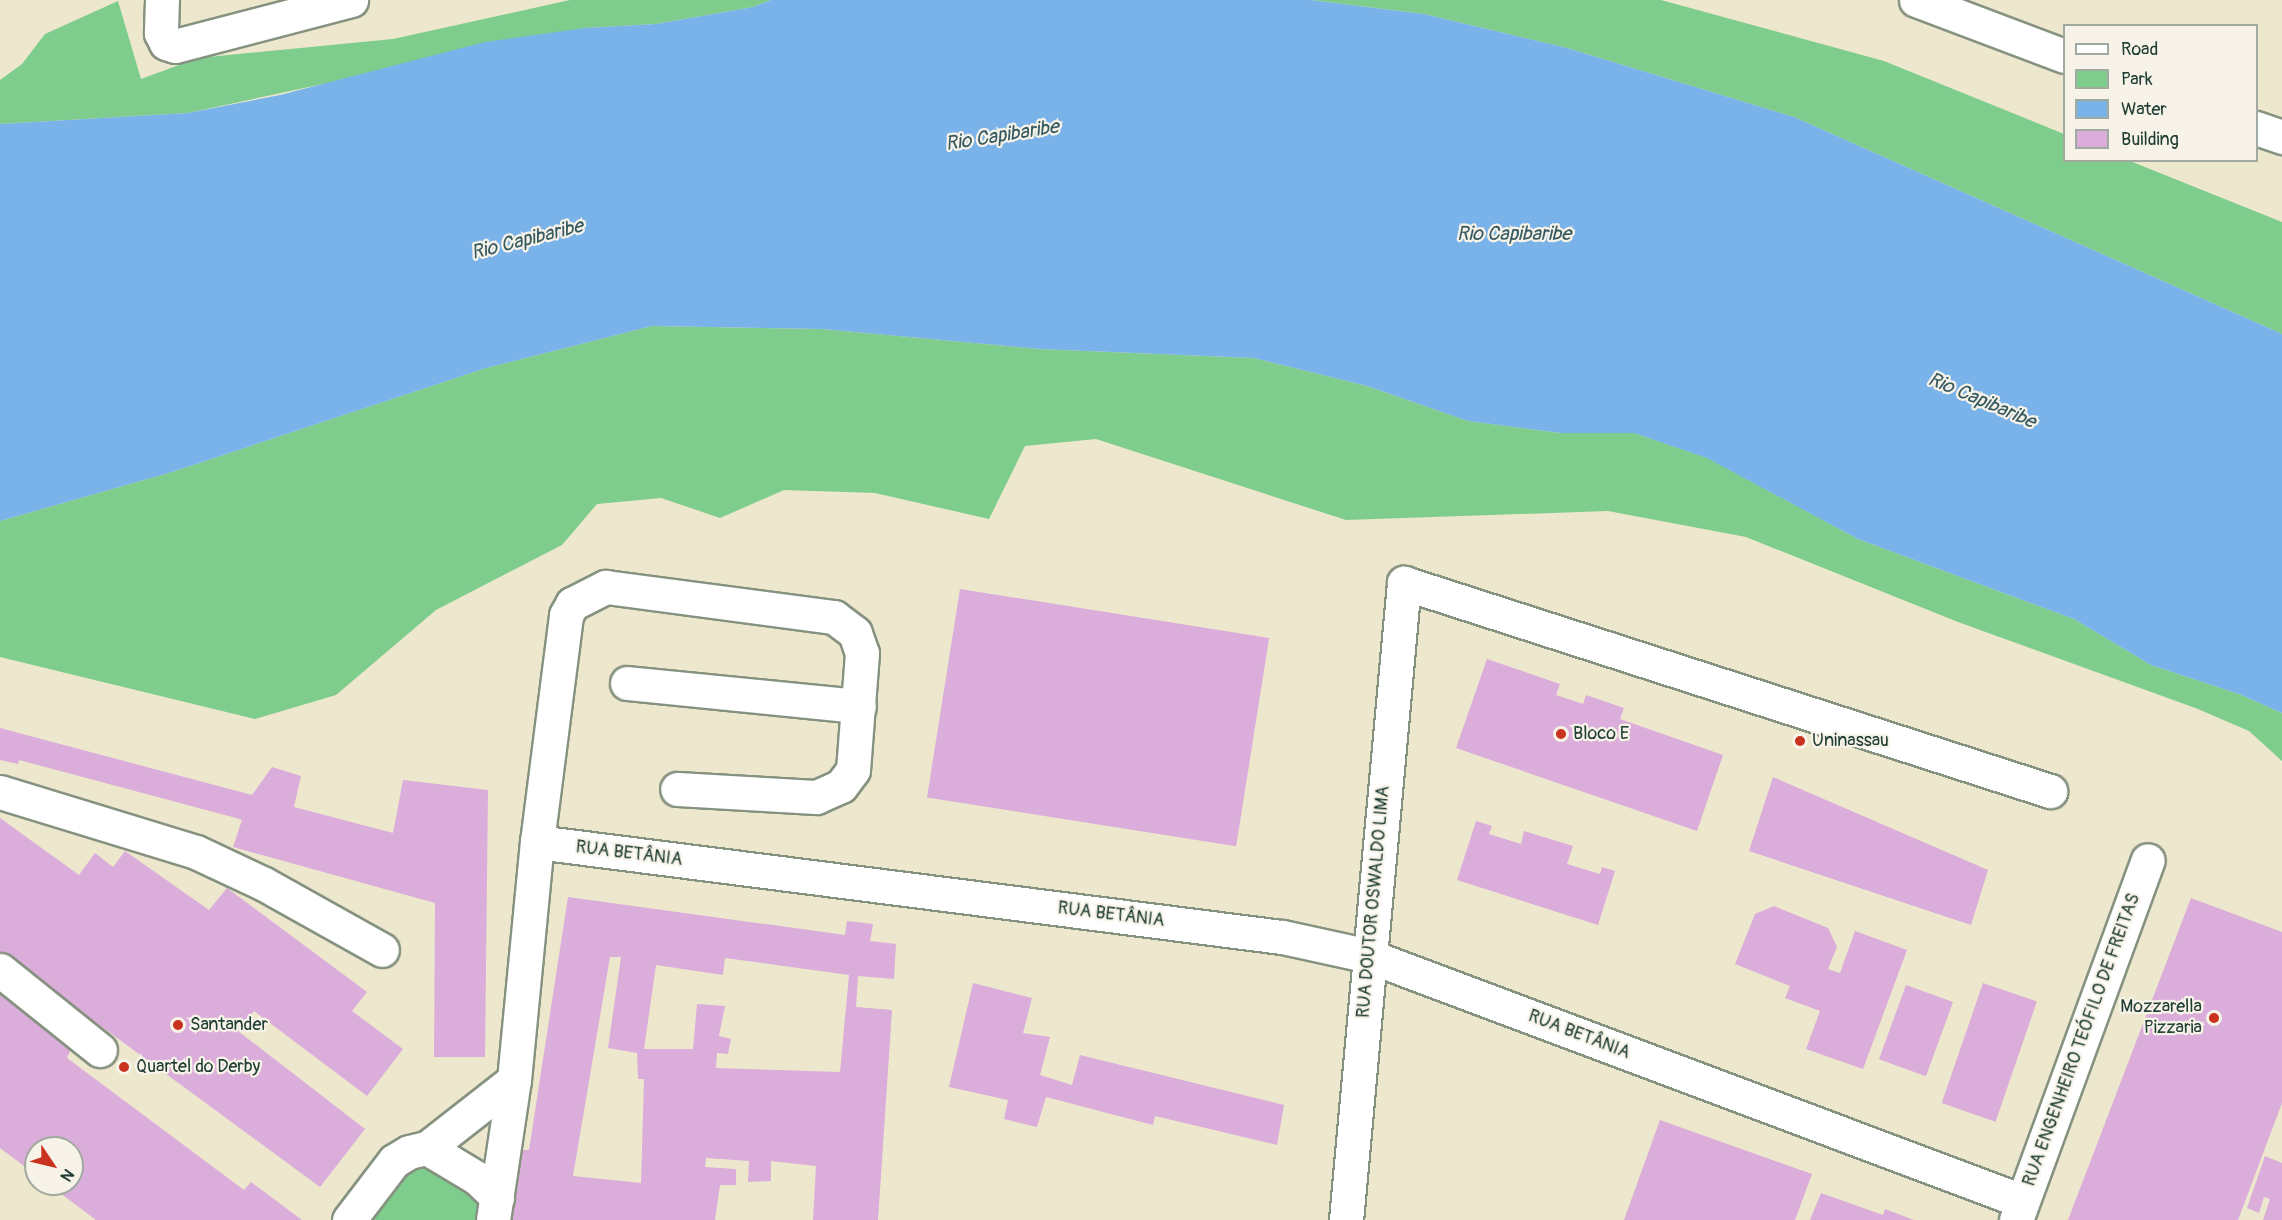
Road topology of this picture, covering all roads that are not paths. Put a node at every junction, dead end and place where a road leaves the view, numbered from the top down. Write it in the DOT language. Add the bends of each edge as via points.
graph roads {
  1 [pos="162,0"];
  2 [pos="351,0"];
  3 [pos="1916,0"];
  4 [pos="2063,56"];
  5 [pos="2258,129"];
  6 [pos="2282,137"];
  7 [pos="627,683"];
  8 [pos="858,706"];
  9 [pos="677,789"];
  10 [pos="2050,791"];
  11 [pos="0,792"];
  12 [pos="537,842"];
  13 [pos="2148,860"];
  14 [pos="382,950"];
  15 [pos="1369,956"];
  16 [pos="0,970"];
  17 [pos="100,1050"];
  18 [pos="514,1080"];
  19 [pos="427,1148"];
  20 [pos="495,1209"];
  21 [pos="2019,1210"];
  22 [pos="349,1220"];
  23 [pos="1346,1220"];
  1 -- 2 [label="street" via="161,33 166,43 181,46"];
  3 -- 4 [label="street"];
  5 -- 6 [label="street"];
  7 -- 8 [label="street"];
  8 -- 9 [label="street" via="853,770 841,786 816,797"];
  8 -- 12 [label="street" via="862,653 855,633 834,617 606,587 572,604 566,615"];
  10 -- 15 [label="street, RUA DOUTOR OSWALDO LIMA" via="1404,583"];
  11 -- 14 [label="street" via="196,852 264,884"];
  12 -- 15 [label="street, RUA BETÂNIA" via="1270,935"];
  12 -- 18 [label="street"];
  13 -- 21 [label="street, RUA ENGENHEIRO TEÓFILO DE FREITAS"];
  15 -- 21 [label="street, RUA BETÂNIA"];
  15 -- 23 [label="street, RUA DOUTOR OSWALDO LIMA"];
  16 -- 17 [label="street"];
  18 -- 19 [label="street"];
  18 -- 20 [label="street"];
  19 -- 20 [label="street" via="477,1178"];
  19 -- 22 [label="street" via="394,1161"];
}
